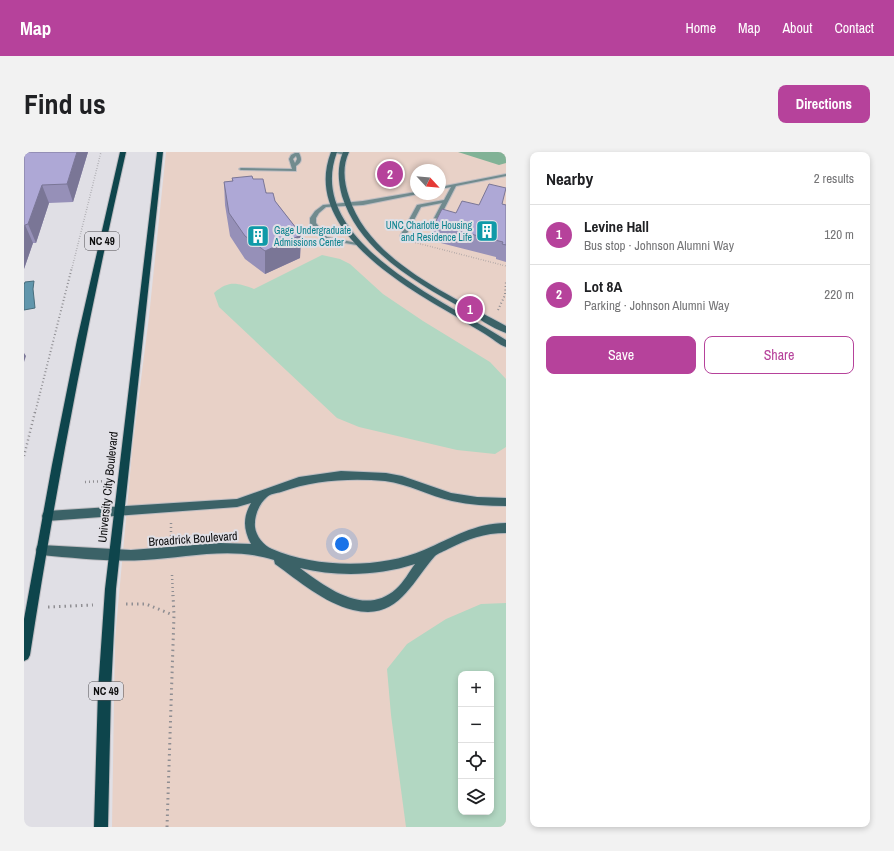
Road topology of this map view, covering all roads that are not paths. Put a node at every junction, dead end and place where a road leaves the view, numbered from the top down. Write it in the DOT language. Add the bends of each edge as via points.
graph roads {
  1 [pos="123,152"];
  2 [pos="160,152"];
  3 [pos="334,152"];
  4 [pos="298,153"];
  5 [pos="345,153"];
  6 [pos="241,169"];
  7 [pos="506,175"];
  8 [pos="454,186"];
  9 [pos="446,187"];
  10 [pos="410,194"];
  11 [pos="446,201"];
  12 [pos="347,205"];
  13 [pos="334,206"];
  14 [pos="437,218"];
  15 [pos="403,236"];
  16 [pos="360,245"];
  17 [pos="506,330"];
  18 [pos="506,344"];
  19 [pos="263,494"];
  20 [pos="506,502"];
  21 [pos="120,511"];
  22 [pos="47,516"];
  23 [pos="506,528"];
  24 [pos="438,548"];
  25 [pos="41,550"];
  26 [pos="271,554"];
  27 [pos="114,556"];
  28 [pos="24,655"];
  29 [pos="101,827"];
  1 -- 22 [label="main road, NC 49" via="82,330"];
  2 -- 21 [label="main road, University City Boulevard / NC 49"];
  3 -- 5 [label="lane"];
  3 -- 13 [label="street" via="329,176"];
  4 -- 6 [label="lane" via="300,159 294,170"];
  5 -- 12 [label="street" via="341,179"];
  7 -- 8 [label="lane"];
  8 -- 9 [label="lane"];
  8 -- 11 [label="lane"];
  10 -- 12 [label="lane"];
  11 -- 14 [label="lane"];
  11 -- 15 [label="lane" via="419,206"];
  12 -- 13 [label="lane"];
  12 -- 17 [label="street" via="367,236 401,267 438,292"];
  13 -- 16 [label="street" via="343,224"];
  13 -- 16 [label="lane" via="325,206 320,210 313,218 313,223 325,238"];
  16 -- 18 [label="street" via="412,288"];
  19 -- 20 [label="street" via="299,481 352,475 394,478 451,497"];
  19 -- 21 [label="street" via="243,502 222,505"];
  19 -- 26 [label="street" via="253,508 249,528 257,545"];
  21 -- 22 [label="street"];
  21 -- 27 [label="main road, University City Boulevard / NC 49"];
  22 -- 25 [label="main road, NC 49"];
  23 -- 24 [label="street, Broadrick Boulevard" via="492,527 475,531"];
  24 -- 26 [label="street, Broadrick Boulevard" via="400,563 359,568 312,566"];
  24 -- 26 [label="street" via="423,560 408,584 395,597 386,602 370,605 349,604 332,597"];
  25 -- 27 [label="street, Broadrick Boulevard"];
  25 -- 28 [label="main road, NC 49"];
  26 -- 27 [label="street, Broadrick Boulevard" via="247,548 217,548"];
  27 -- 29 [label="main road, University City Boulevard / NC 49" via="105,698"];
}
